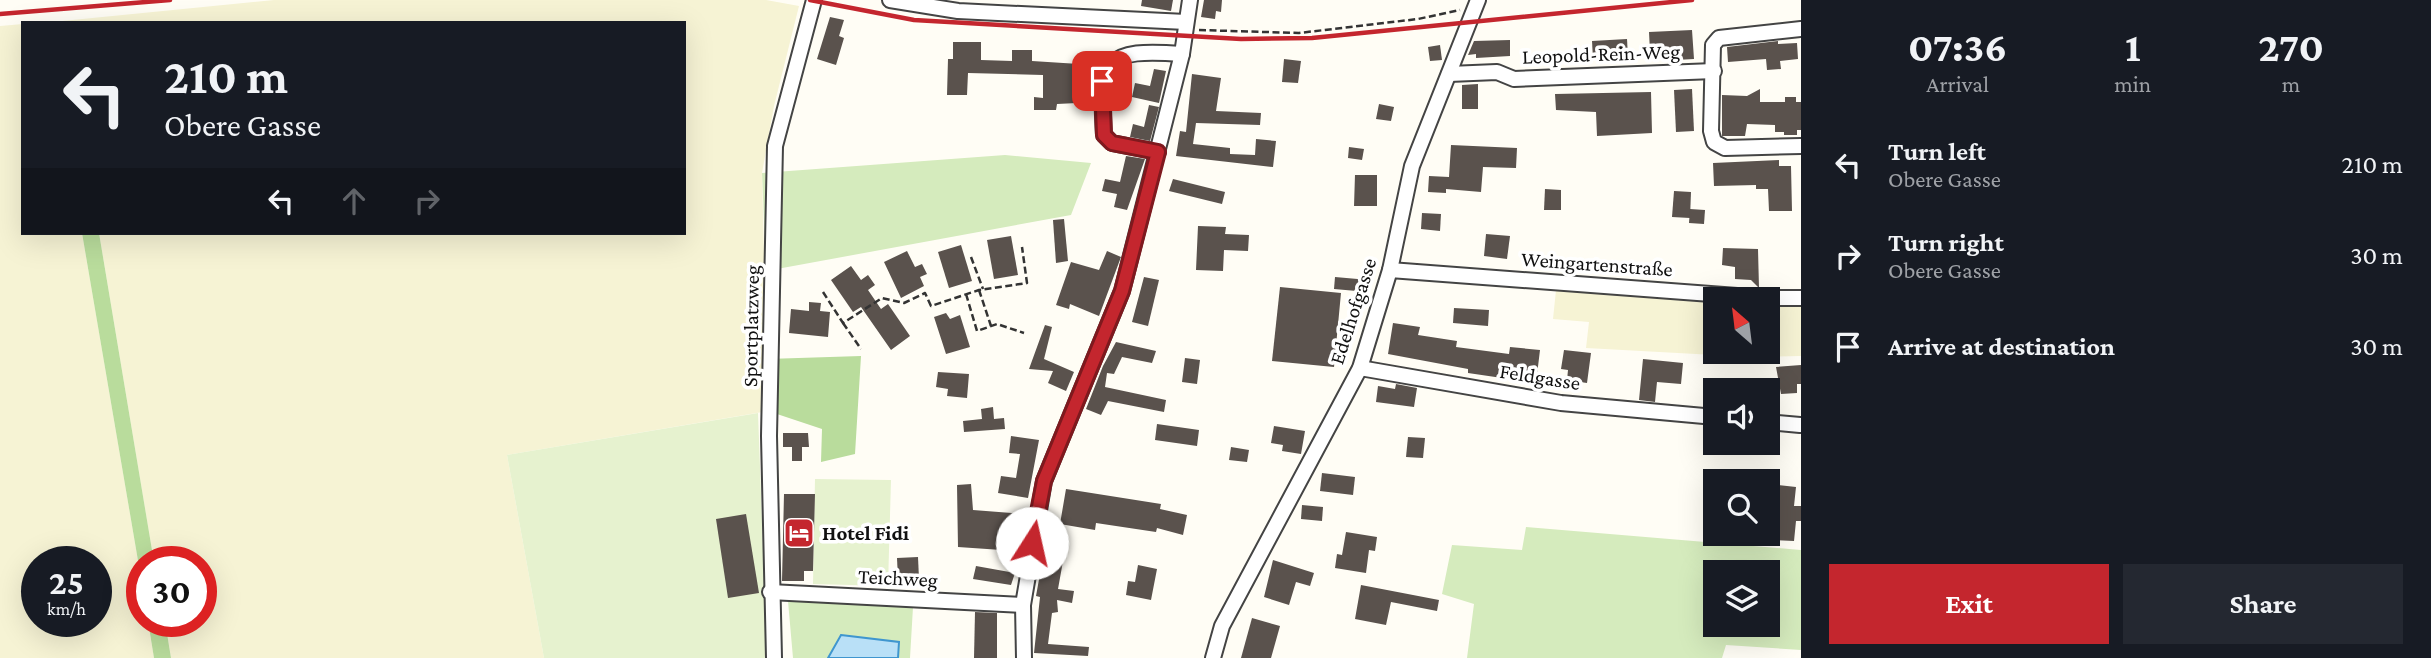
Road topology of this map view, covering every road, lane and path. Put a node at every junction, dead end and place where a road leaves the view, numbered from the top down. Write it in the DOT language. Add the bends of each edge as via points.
graph roads {
  1 [pos="814,0"];
  2 [pos="890,0"];
  3 [pos="1190,0"];
  4 [pos="1475,5"];
  5 [pos="1186,24"];
  6 [pos="1801,29"];
  7 [pos="1182,54"];
  8 [pos="1714,71"];
  9 [pos="1449,74"];
  10 [pos="1801,146"];
  11 [pos="1158,152"];
  12 [pos="1021,247"];
  13 [pos="971,257"];
  14 [pos="1390,270"];
  15 [pos="981,290"];
  16 [pos="823,292"];
  17 [pos="966,294"];
  18 [pos="1801,298"];
  19 [pos="843,323"];
  20 [pos="991,326"];
  21 [pos="1024,333"];
  22 [pos="861,349"];
  23 [pos="1360,368"];
  24 [pos="1703,416"];
  25 [pos="1780,423"];
  26 [pos="1800,425"];
  27 [pos="770,592"];
  28 [pos="1023,605"];
  29 [pos="774,658"];
  30 [pos="1024,658"];
  31 [pos="1213,658"];
  1 -- 27 [label="street, Sportplatzweg" via="775,146"];
  2 -- 5 [label="street" via="958,11"];
  3 -- 5 [label="street"];
  4 -- 5 [label="path" via="1299,33 1223,33"];
  4 -- 9 [label="street, Edelhofgasse"];
  5 -- 7 [label="street"];
  6 -- 8 [label="street" via="1719,38 1713,45"];
  7 -- 11 [label="street"];
  7 -- 11 [label="street" via="1143,51 1125,55 1111,63 1102,81 1104,135 1112,143"];
  8 -- 9 [label="street, Leopold-Rein-Weg" via="1514,79 1497,72"];
  8 -- 10 [label="street" via="1710,131 1714,142 1725,148"];
  9 -- 14 [label="street, Edelhofgasse" via="1412,166"];
  11 -- 28 [label="street" via="1122,291 1044,481"];
  12 -- 15 [label="path" via="1027,283"];
  13 -- 15 [label="path"];
  14 -- 18 [label="street, Weingartenstraße"];
  14 -- 23 [label="street, Edelhofgasse"];
  15 -- 17 [label="path"];
  15 -- 20 [label="path"];
  16 -- 19 [label="path"];
  17 -- 19 [label="path" via="931,306 925,293 904,303 882,298"];
  17 -- 20 [label="path" via="976,331"];
  19 -- 22 [label="path"];
  20 -- 21 [label="path"];
  23 -- 24 [label="street, Feldgasse" via="1561,403"];
  23 -- 31 [label="street, Edelhofgasse" via="1222,626"];
  25 -- 26 [label="street"];
  27 -- 28 [label="street, Teichweg"];
  27 -- 29 [label="street, Sportplatzweg"];
  28 -- 30 [label="street"];
}
